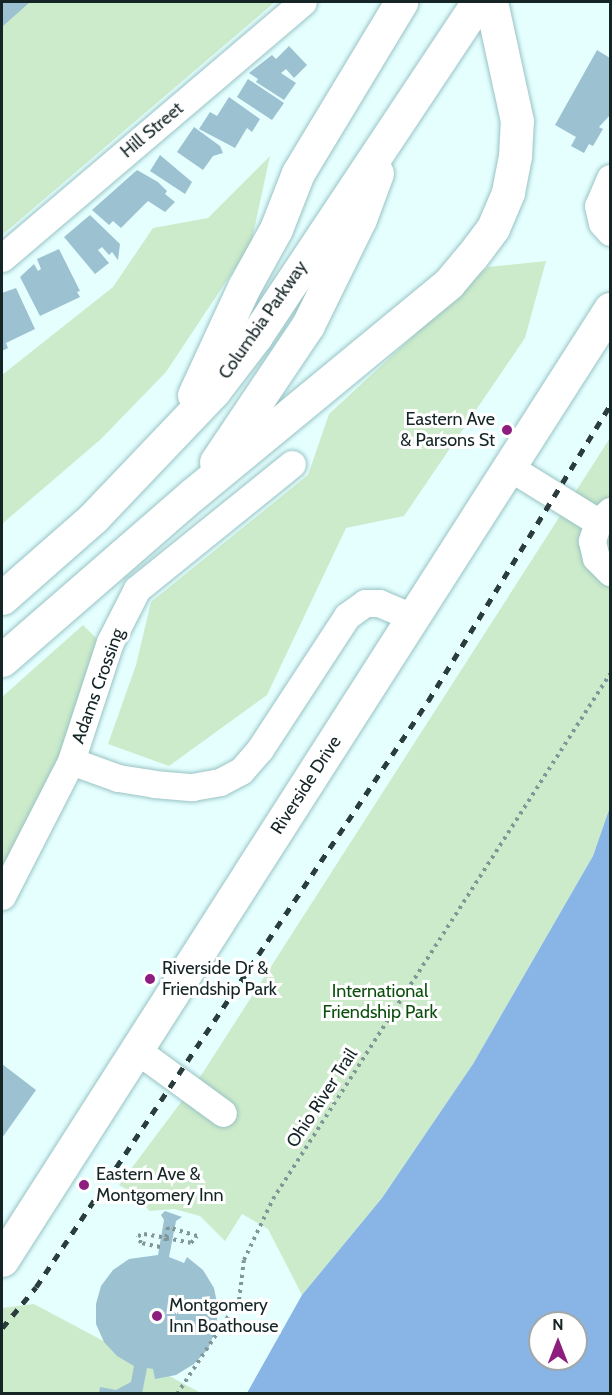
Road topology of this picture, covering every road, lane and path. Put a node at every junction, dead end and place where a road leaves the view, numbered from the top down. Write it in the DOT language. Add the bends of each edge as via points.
graph roads {
  1 [pos="303,2"];
  2 [pos="401,2"];
  3 [pos="478,2"];
  4 [pos="491,2"];
  5 [pos="394,125"];
  6 [pos="610,178"];
  7 [pos="610,232"];
  8 [pos="2,258"];
  9 [pos="610,309"];
  10 [pos="176,433"];
  11 [pos="292,464"];
  12 [pos="509,467"];
  13 [pos="192,495"];
  14 [pos="604,516"];
  15 [pos="610,572"];
  16 [pos="2,598"];
  17 [pos="415,618"];
  18 [pos="2,660"];
  19 [pos="610,674"];
  20 [pos="71,761"];
  21 [pos="2,896"];
  22 [pos="138,1051"];
  23 [pos="223,1113"];
  24 [pos="166,1238"];
  25 [pos="165,1244"];
  26 [pos="159,1247"];
  27 [pos="2,1260"];
  28 [pos="177,1394"];
  1 -- 8 [label="street, Hill Street"];
  2 -- 10 [label="main road" via="298,173 276,229 244,286"];
  3 -- 5 [label="main road, Columbia Parkway"];
  4 -- 13 [label="main road" via="517,121 508,192 493,228 449,283"];
  5 -- 10 [label="main road, Columbia Parkway" via="256,336"];
  5 -- 13 [label="main road" via="360,219 308,325"];
  6 -- 7 [label="street" via="598,206 602,223"];
  9 -- 12 [label="main road, Riverside Drive"];
  10 -- 16 [label="main road, Columbia Parkway" via="93,518"];
  11 -- 20 [label="street, Adams Crossing" via="137,588 110,642"];
  12 -- 14 [label="street"];
  12 -- 17 [label="main road, Riverside Drive"];
  13 -- 18 [label="main road"];
  14 -- 15 [label="street" via="592,547 596,558"];
  17 -- 20 [label="street" via="390,604 379,603 365,603 347,616 260,749 241,771 220,782 192,787 118,778"];
  17 -- 22 [label="main road, Riverside Drive"];
  19 -- 28 [label="path, Ohio River Trail" via="273,1199 244,1260 238,1300"];
  20 -- 21 [label="street, Adams Crossing"];
  22 -- 23 [label="street"];
  22 -- 27 [label="main road, Riverside Drive"];
  24 -- 24 [label="path" via="168,1227 197,1236 191,1243"];
  24 -- 25 [label="path"];
  24 -- 26 [label="path" via="138,1236 141,1243"];
}
